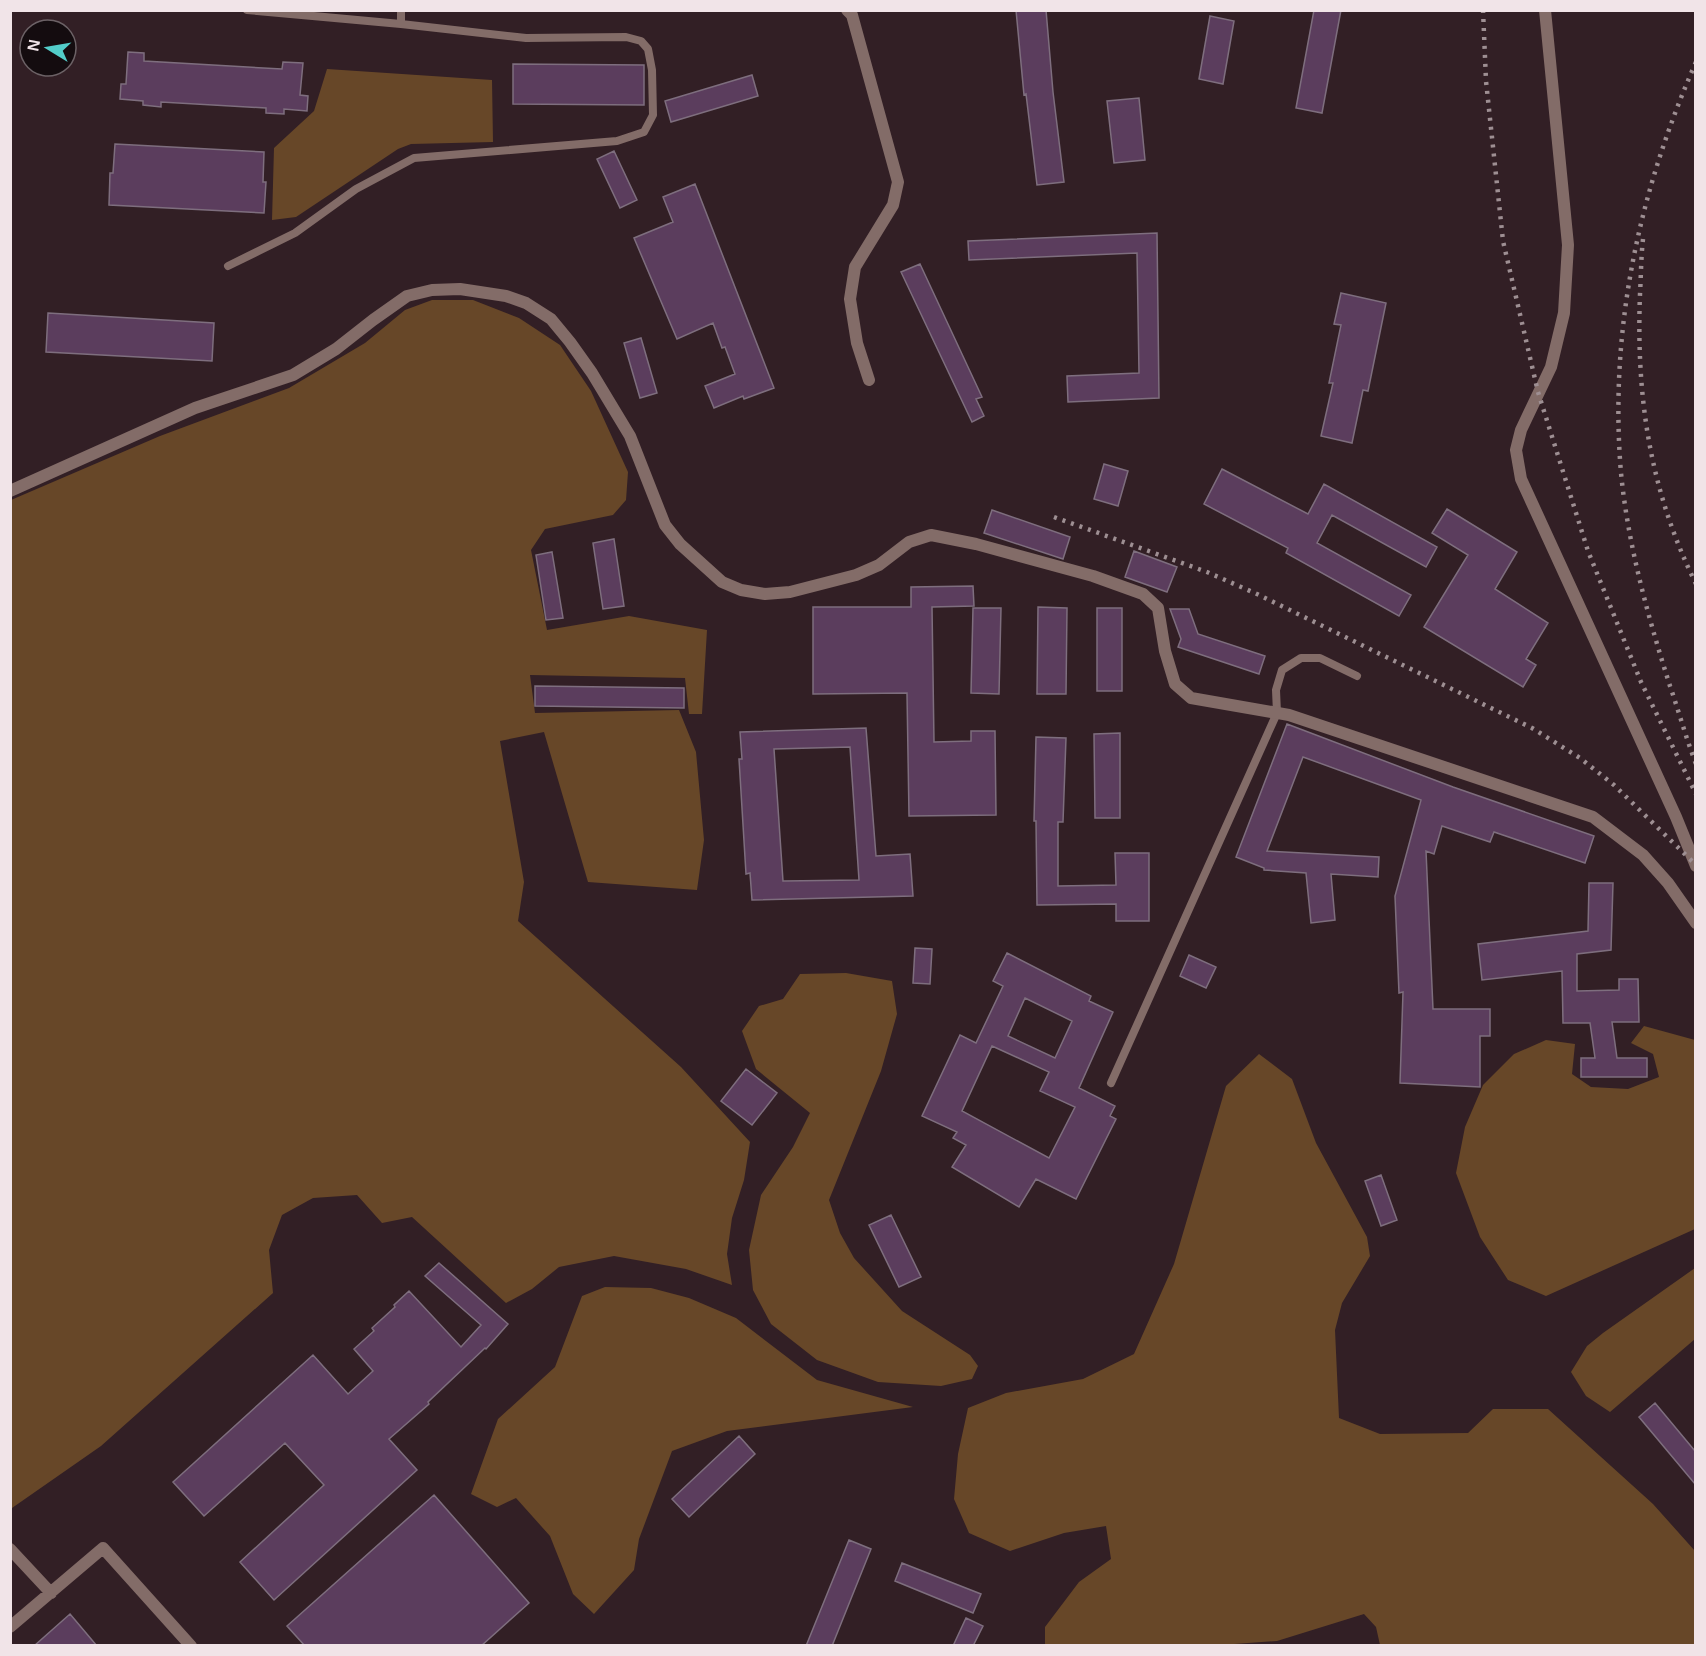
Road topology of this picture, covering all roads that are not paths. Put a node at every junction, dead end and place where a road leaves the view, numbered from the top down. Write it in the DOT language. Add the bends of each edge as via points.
graph roads {
  1 [pos="247,10"];
  2 [pos="401,10"];
  3 [pos="847,10"];
  4 [pos="1545,10"];
  5 [pos="401,24"];
  6 [pos="228,266"];
  7 [pos="869,380"];
  8 [pos="10,491"];
  9 [pos="1358,676"];
  10 [pos="1277,713"];
  11 [pos="1695,866"];
  12 [pos="1695,923"];
  13 [pos="1111,1083"];
  14 [pos="10,1549"];
  15 [pos="51,1593"];
  16 [pos="10,1628"];
  17 [pos="191,1646"];
  1 -- 5 [label="lane"];
  2 -- 5 [label="lane"];
  3 -- 7 [label="street" via="863,51 898,182 893,204 855,267 850,299 857,344"];
  4 -- 11 [label="street" via="1568,245 1564,313 1551,367 1521,430 1516,450 1521,479"];
  5 -- 6 [label="lane" via="526,38 626,37 641,41 648,49 652,70 653,115 644,132 617,141 414,158 356,189 295,233"];
  8 -- 10 [label="street" via="195,408 293,375 336,350 407,296 432,290 480,291 526,303 551,319 592,373 630,436 665,525 722,582 765,594 790,592 856,575 879,565 909,542 931,535 976,544 1143,594 1158,608 1165,651 1175,684 1183,692 1191,698"];
  9 -- 10 [label="lane" via="1320,658 1301,658 1282,670 1276,690"];
  10 -- 12 [label="street" via="1593,817 1643,855"];
  10 -- 13 [label="lane"];
  14 -- 15 [label="street"];
  15 -- 16 [label="street"];
  15 -- 17 [label="street" via="103,1548"];
}
